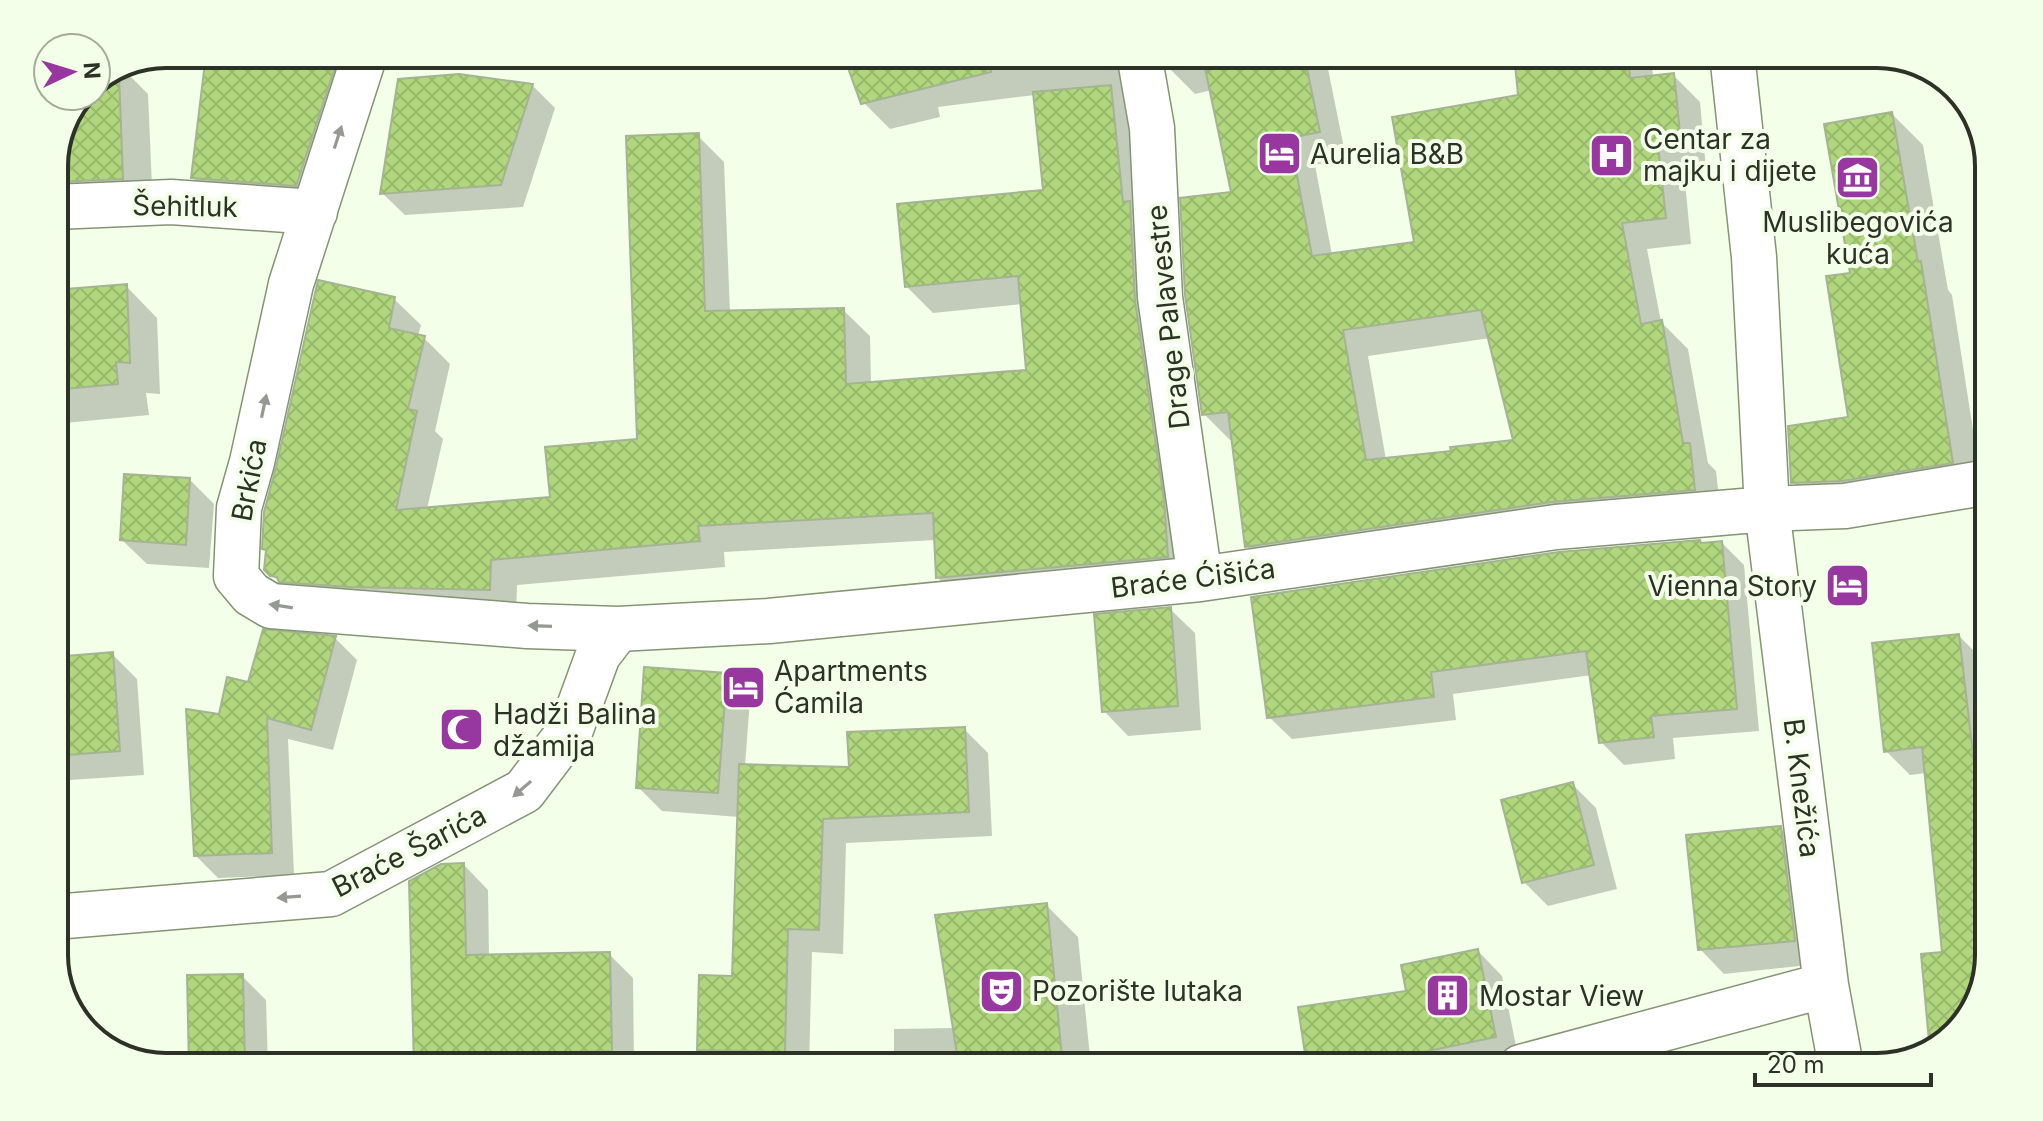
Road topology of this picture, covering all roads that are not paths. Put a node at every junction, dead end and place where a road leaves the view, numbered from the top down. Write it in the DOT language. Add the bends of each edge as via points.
graph roads {
  1 [pos="361,68"];
  2 [pos="1141,68"];
  3 [pos="1736,68"];
  4 [pos="68,206"];
  5 [pos="315,212"];
  6 [pos="1975,484"];
  7 [pos="1767,509"];
  8 [pos="1200,579"];
  9 [pos="618,629"];
  10 [pos="68,916"];
  11 [pos="1826,985"];
  12 [pos="1573,1053"];
  13 [pos="1838,1053"];
  5 -- 1 [label="street, Brkića, one-way"];
  2 -- 8 [label="street, Drage Palavestre" via="1152,128 1160,297"];
  3 -- 7 [label="street, B. Knežića" via="1754,257"];
  4 -- 5 [label="street, Šehitluk" via="171,202"];
  9 -- 5 [label="street, Brkića, one-way" via="271,606 236,576 239,508 291,284"];
  6 -- 7 [label="street, Braće Ćišića" via="1845,506"];
  7 -- 8 [label="street, Braće Ćišića" via="1556,527"];
  7 -- 11 [label="street, B. Knežića"];
  8 -- 9 [label="street, Braće Ćišića" via="769,621"];
  9 -- 10 [label="street, Braće Šarića, one-way" via="598,655 571,729 524,791 331,894"];
  11 -- 12 [label="street"];
  11 -- 13 [label="street, B. Knežića"];
}
